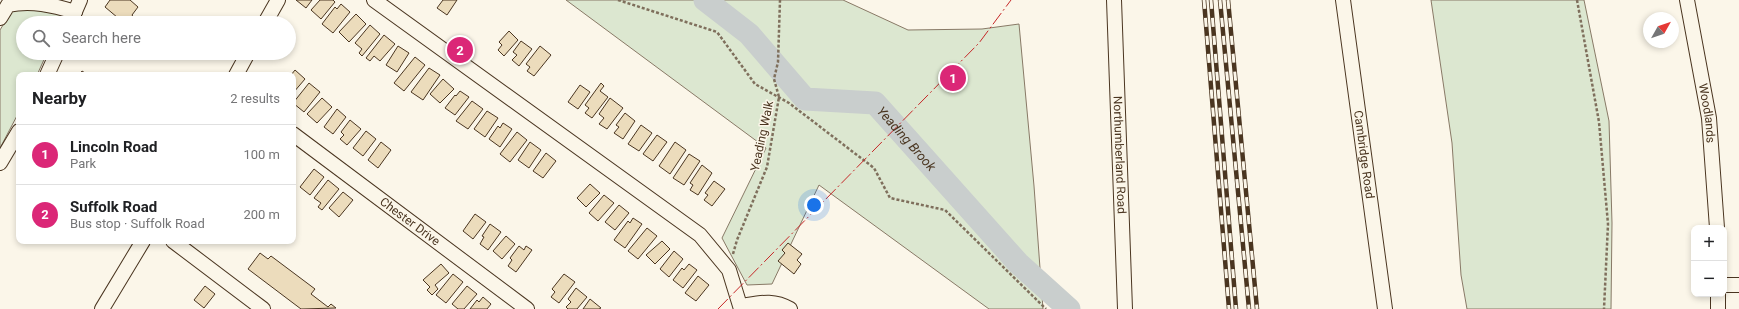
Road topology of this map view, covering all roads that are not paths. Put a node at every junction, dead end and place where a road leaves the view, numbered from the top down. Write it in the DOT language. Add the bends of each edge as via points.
graph roads {
  1 [pos="278,0"];
  2 [pos="374,0"];
  3 [pos="1114,0"];
  4 [pos="1343,0"];
  5 [pos="1687,0"];
  6 [pos="75,12"];
  7 [pos="269,16"];
  8 [pos="0,18"];
  9 [pos="54,60"];
  10 [pos="244,60"];
  11 [pos="48,72"];
  12 [pos="238,72"];
  13 [pos="16,136"];
  14 [pos="296,136"];
  15 [pos="0,163"];
  16 [pos="1717,225"];
  17 [pos="141,244"];
  18 [pos="177,244"];
  19 [pos="1727,285"];
  20 [pos="1739,286"];
  21 [pos="1718,297"];
  22 [pos="741,307"];
  23 [pos="102,309"];
  24 [pos="263,309"];
  25 [pos="527,309"];
  26 [pos="790,309"];
  27 [pos="1125,309"];
  28 [pos="1385,309"];
  29 [pos="1718,309"];
  1 -- 7 [label="street"];
  2 -- 22 [label="street" via="700,235 729,270"];
  3 -- 27 [label="street, Northumberland Road"];
  4 -- 28 [label="street, Cambridge Road"];
  5 -- 16 [label="street, Woodlands" via="1709,118"];
  6 -- 8 [label="street" via="47,3 26,0 8,5"];
  9 -- 11 [label="street"];
  10 -- 12 [label="street"];
  13 -- 15 [label="street"];
  14 -- 25 [label="street, Chester Drive"];
  17 -- 23 [label="street"];
  18 -- 24 [label="street"];
  19 -- 20 [label="street"];
  21 -- 29 [label="street"];
  22 -- 26 [label="street" via="769,302 780,303"];
}
